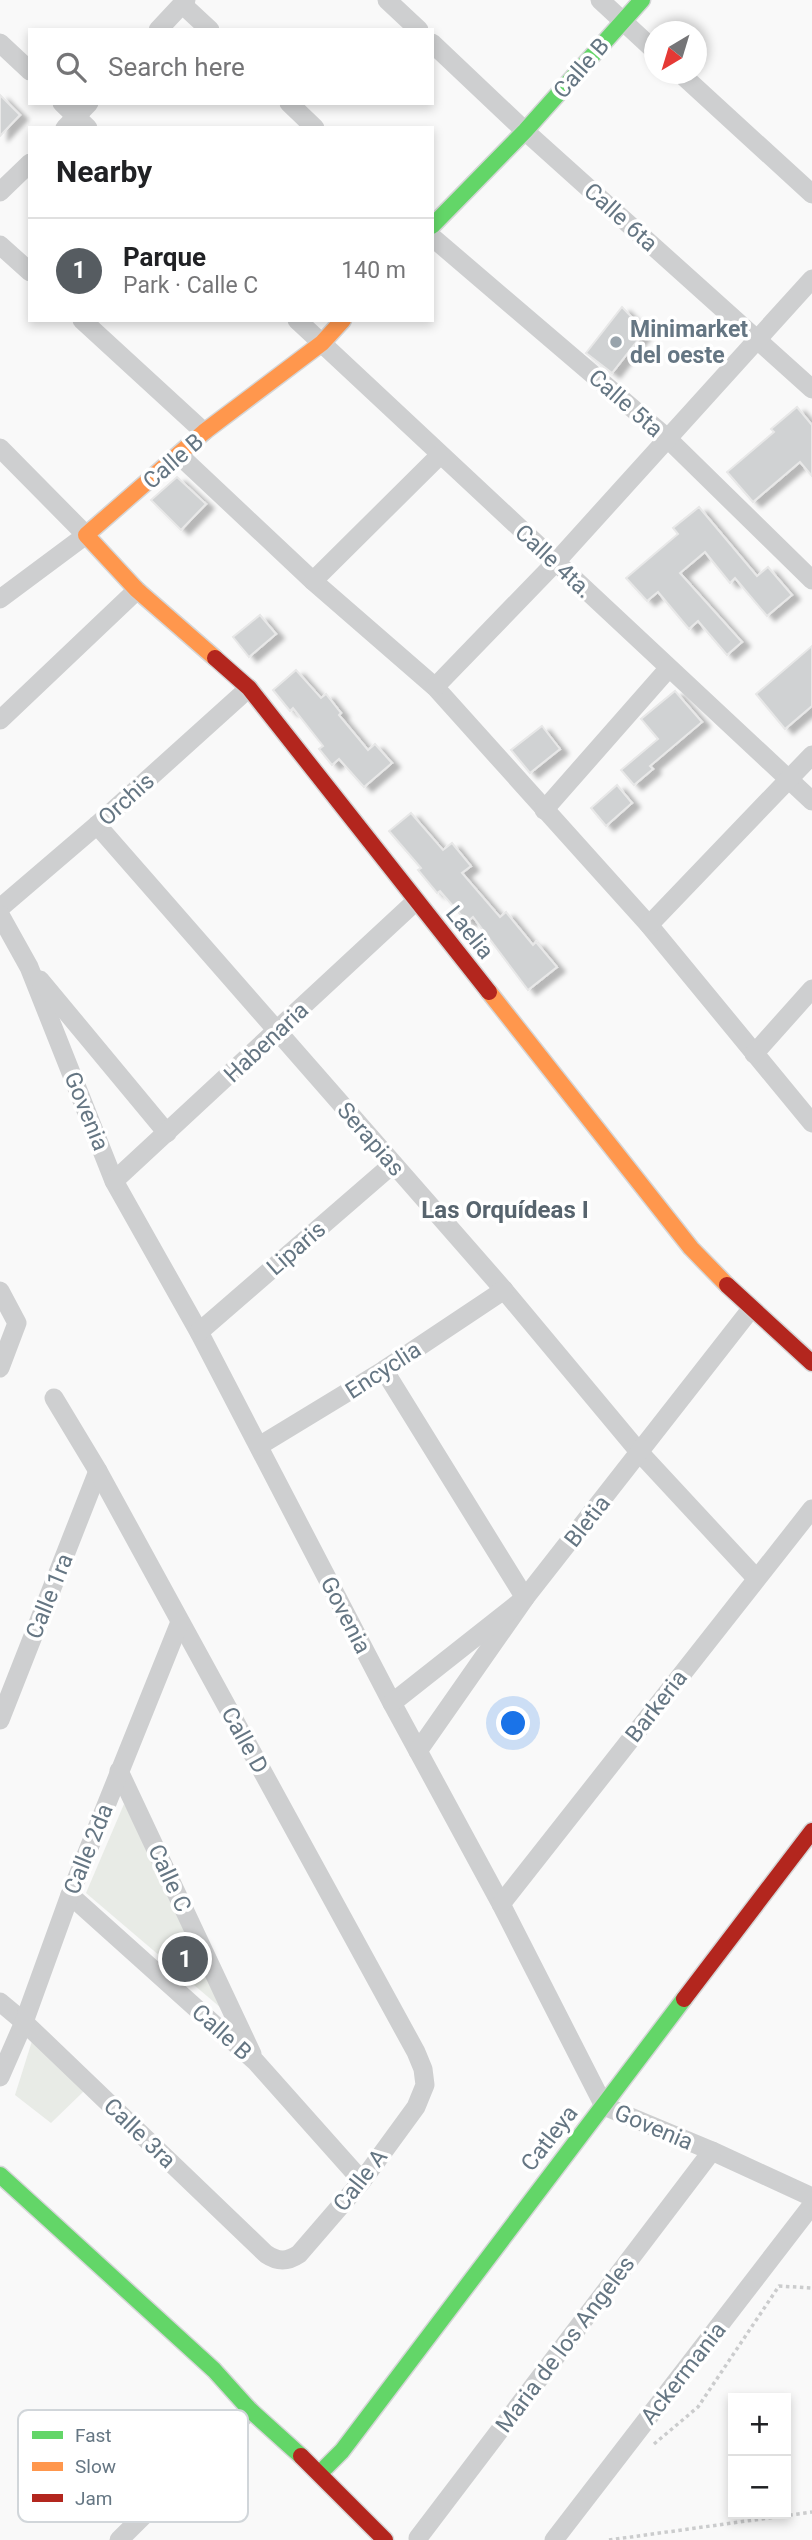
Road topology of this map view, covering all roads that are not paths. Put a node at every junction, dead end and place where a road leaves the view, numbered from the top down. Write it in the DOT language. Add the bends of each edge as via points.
graph roads {
  1 [pos="387,0"];
  2 [pos="600,0"];
  3 [pos="642,0"];
  4 [pos="184,2"];
  5 [pos="622,20"];
  6 [pos="160,28"];
  7 [pos="208,28"];
  8 [pos="417,28"];
  9 [pos="644,41"];
  10 [pos="0,43"];
  11 [pos="434,45"];
  12 [pos="28,69"];
  13 [pos="692,84"];
  14 [pos="291,105"];
  15 [pos="313,126"];
  16 [pos="525,131"];
  17 [pos="28,165"];
  18 [pos="0,192"];
  19 [pos="812,194"];
  20 [pos="434,224"];
  21 [pos="434,239"];
  22 [pos="0,245"];
  23 [pos="28,270"];
  24 [pos="812,279"];
  25 [pos="84,322"];
  26 [pos="299,322"];
  27 [pos="341,322"];
  28 [pos="757,339"];
  29 [pos="322,343"];
  30 [pos="812,389"];
  31 [pos="204,432"];
  32 [pos="666,438"];
  33 [pos="0,448"];
  34 [pos="440,454"];
  35 [pos="180,456"];
  36 [pos="86,535"];
  37 [pos="555,562"];
  38 [pos="812,579"];
  39 [pos="313,581"];
  40 [pos="137,590"];
  41 [pos="0,599"];
  42 [pos="668,669"];
  43 [pos="435,687"];
  44 [pos="250,688"];
  45 [pos="0,720"];
  46 [pos="812,755"];
  47 [pos="789,781"];
  48 [pos="812,802"];
  49 [pos="544,810"];
  50 [pos="97,825"];
  51 [pos="416,901"];
  52 [pos="0,908"];
  53 [pos="0,915"];
  54 [pos="649,925"];
  55 [pos="29,967"];
  56 [pos="812,989"];
  57 [pos="277,1032"];
  58 [pos="754,1054"];
  59 [pos="812,1123"];
  60 [pos="167,1133"];
  61 [pos="393,1164"];
  62 [pos="114,1181"];
  63 [pos="504,1290"];
  64 [pos="0,1291"];
  65 [pos="751,1309"];
  66 [pos="8,1320"];
  67 [pos="199,1332"];
  68 [pos="812,1363"];
  69 [pos="0,1368"];
  70 [pos="384,1370"];
  71 [pos="54,1398"];
  72 [pos="259,1446"];
  73 [pos="640,1454"];
  74 [pos="98,1471"];
  75 [pos="812,1509"];
  76 [pos="756,1578"];
  77 [pos="525,1598"];
  78 [pos="180,1622"];
  79 [pos="392,1703"];
  80 [pos="0,1720"];
  81 [pos="418,1751"];
  82 [pos="119,1771"];
  83 [pos="812,1831"];
  84 [pos="70,1895"];
  85 [pos="501,1904"];
  86 [pos="0,2002"];
  87 [pos="24,2022"];
  88 [pos="256,2062"];
  89 [pos="0,2077"];
  90 [pos="425,2085"];
  91 [pos="604,2106"];
  92 [pos="712,2151"];
  93 [pos="0,2175"];
  94 [pos="362,2181"];
  95 [pos="812,2197"];
  96 [pos="812,2205"];
  97 [pos="282,2261"];
  98 [pos="250,2410"];
  99 [pos="320,2473"];
  100 [pos="137,2522"];
  101 [pos="418,2538"];
  102 [pos="119,2540"];
  103 [pos="384,2540"];
  104 [pos="554,2540"];
  1 -- 8 [label="street"];
  2 -- 5 [label="street"];
  3 -- 5 [label="street, Calle B"];
  4 -- 6 [label="street"];
  4 -- 7 [label="street"];
  5 -- 9 [label="street"];
  5 -- 16 [label="street, Calle B"];
  10 -- 12 [label="street"];
  11 -- 16 [label="street, Calle 6ta"];
  13 -- 19 [label="street"];
  14 -- 15 [label="street"];
  16 -- 20 [label="street, Calle B"];
  16 -- 28 [label="street, Calle 6ta"];
  17 -- 18 [label="street"];
  21 -- 32 [label="street, Calle 5ta"];
  22 -- 23 [label="street"];
  24 -- 28 [label="street"];
  25 -- 31 [label="street"];
  26 -- 29 [label="street, Calle 4ta."];
  27 -- 29 [label="street, Calle B"];
  28 -- 30 [label="street, Calle 6ta"];
  28 -- 32 [label="street"];
  29 -- 31 [label="street, Calle B"];
  29 -- 34 [label="street, Calle 4ta."];
  31 -- 35 [label="street, Calle B"];
  32 -- 37 [label="street"];
  32 -- 38 [label="street, Calle 5ta"];
  33 -- 36 [label="street"];
  34 -- 37 [label="street, Calle 4ta."];
  34 -- 39 [label="street"];
  35 -- 36 [label="street, Calle B"];
  35 -- 39 [label="street"];
  36 -- 40 [label="street, Laelia"];
  36 -- 41 [label="street, Calle B"];
  37 -- 42 [label="street, Calle 4ta."];
  37 -- 43 [label="street"];
  39 -- 43 [label="street"];
  40 -- 44 [label="street, Laelia"];
  40 -- 45 [label="street"];
  42 -- 47 [label="street, Calle 4ta."];
  42 -- 49 [label="street"];
  43 -- 49 [label="street"];
  44 -- 50 [label="street, Orchis"];
  44 -- 51 [label="street, Laelia"];
  46 -- 47 [label="street"];
  47 -- 48 [label="street, Calle 4ta."];
  47 -- 54 [label="street"];
  49 -- 54 [label="street"];
  50 -- 52 [label="street, Orchis"];
  50 -- 57 [label="street, Serapias"];
  51 -- 57 [label="street, Habenaria"];
  51 -- 65 [label="street, Laelia" via="691,1248"];
  53 -- 55 [label="street, Govenia"];
  54 -- 58 [label="street"];
  55 -- 60 [label="street"];
  55 -- 62 [label="street, Govenia"];
  56 -- 58 [label="street"];
  57 -- 60 [label="street, Habenaria"];
  57 -- 61 [label="street, Serapias"];
  58 -- 59 [label="street"];
  60 -- 62 [label="street, Habenaria"];
  61 -- 63 [label="street, Serapias"];
  61 -- 67 [label="street, Liparis"];
  62 -- 67 [label="street, Govenia"];
  63 -- 70 [label="street, Encyclia"];
  63 -- 73 [label="street, Serapias"];
  64 -- 66 [label="street"];
  65 -- 68 [label="street, Laelia"];
  65 -- 73 [label="street, Bletia"];
  66 -- 69 [label="street"];
  67 -- 72 [label="street, Govenia"];
  70 -- 72 [label="street, Encyclia"];
  70 -- 77 [label="street"];
  71 -- 74 [label="street, Calle D"];
  72 -- 79 [label="street, Govenia"];
  73 -- 76 [label="street, Serapias"];
  73 -- 77 [label="street, Bletia"];
  74 -- 78 [label="street, Calle D"];
  74 -- 80 [label="street, Calle 1ra"];
  75 -- 76 [label="street, Barkeria"];
  76 -- 85 [label="street, Barkeria"];
  77 -- 79 [label="street, Bletia"];
  77 -- 81 [label="street"];
  78 -- 82 [label="street, Calle 2da"];
  78 -- 90 [label="street, Calle D" via="416,2052"];
  79 -- 81 [label="street, Govenia"];
  81 -- 85 [label="street, Govenia"];
  82 -- 84 [label="street, Calle 2da"];
  82 -- 88 [label="street, Calle C"];
  83 -- 91 [label="street, Catleya"];
  84 -- 87 [label="street, Calle 2da"];
  84 -- 88 [label="street, Calle B"];
  85 -- 91 [label="street, Govenia"];
  86 -- 87 [label="street, Calle 3ra"];
  87 -- 89 [label="street, Calle 2da"];
  87 -- 97 [label="street, Calle 3ra" via="266,2254"];
  88 -- 94 [label="street, Calle B"];
  90 -- 94 [label="street, Calle A" via="416,2107"];
  91 -- 92 [label="street, Govenia"];
  91 -- 99 [label="street, Catleya" via="342,2451"];
  92 -- 95 [label="street, Govenia"];
  92 -- 101 [label="street, Maria de los Angeles"];
  93 -- 98 [label="street" via="214,2370"];
  94 -- 97 [label="street, Calle A" via="299,2255"];
  96 -- 104 [label="street, Ackermania"];
  98 -- 99 [label="street"];
  99 -- 103 [label="street"];
  100 -- 102 [label="street"];
}
